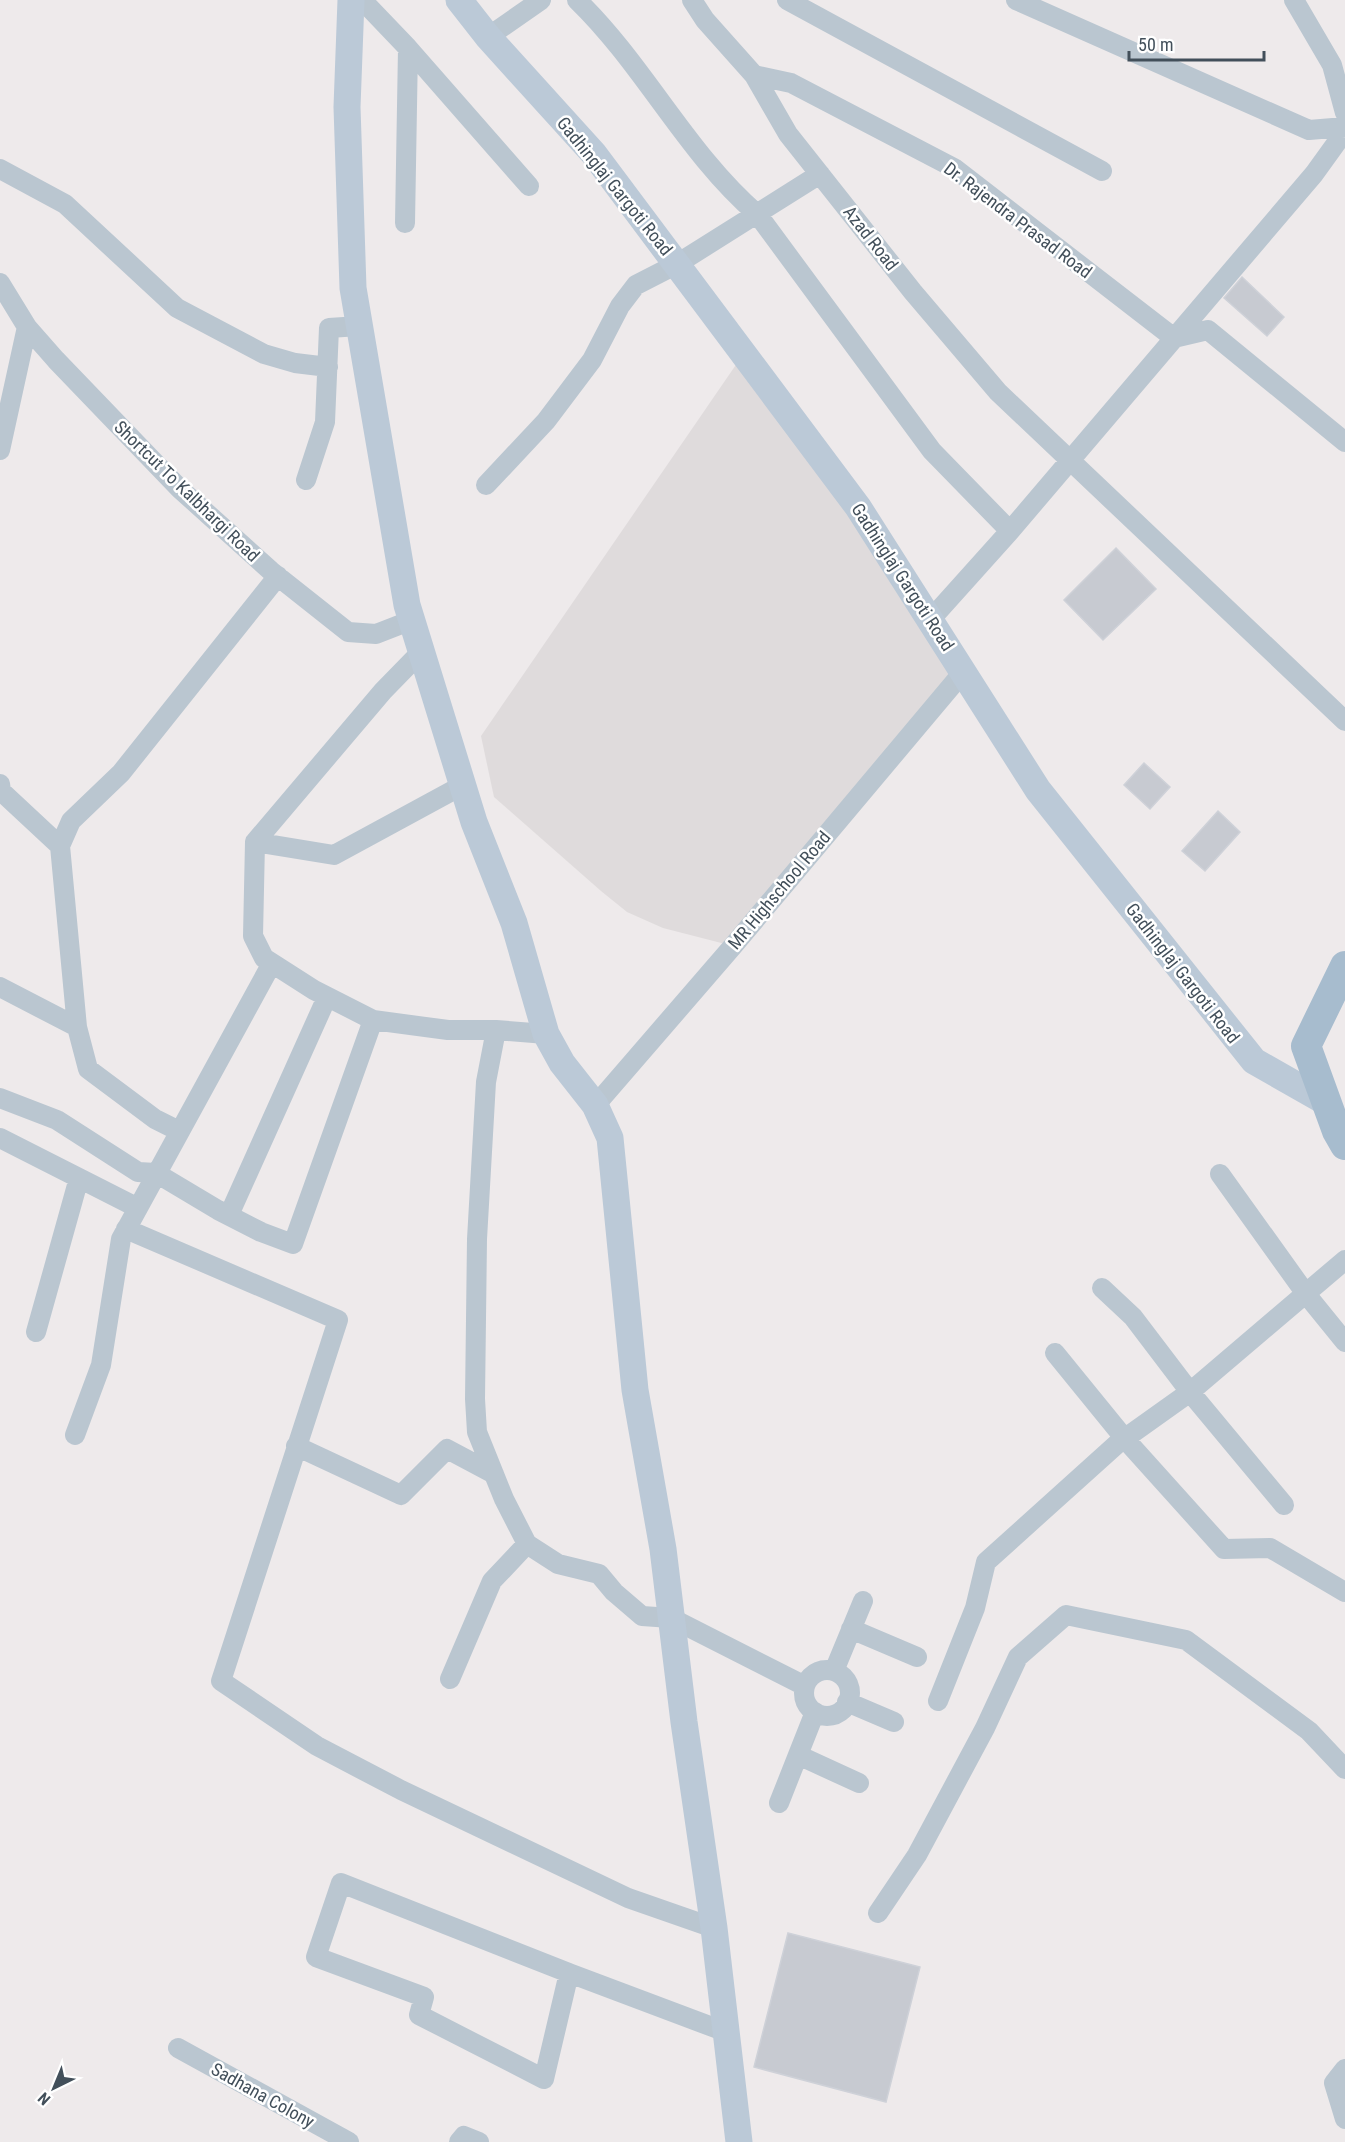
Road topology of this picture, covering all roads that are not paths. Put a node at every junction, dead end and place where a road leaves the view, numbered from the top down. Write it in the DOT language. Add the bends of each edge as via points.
graph roads {
  1 [pos="351,0"];
  2 [pos="358,0"];
  3 [pos="459,0"];
  4 [pos="541,0"];
  5 [pos="577,0"];
  6 [pos="692,0"];
  7 [pos="787,0"];
  8 [pos="1016,0"];
  9 [pos="1294,0"];
  10 [pos="488,37"];
  11 [pos="408,48"];
  12 [pos="754,75"];
  13 [pos="1345,113"];
  14 [pos="1345,127"];
  15 [pos="1345,131"];
  16 [pos="0,169"];
  17 [pos="1102,171"];
  18 [pos="820,174"];
  19 [pos="529,186"];
  20 [pos="757,214"];
  21 [pos="405,223"];
  22 [pos="677,264"];
  23 [pos="0,283"];
  24 [pos="359,326"];
  25 [pos="27,327"];
  26 [pos="1174,338"];
  27 [pos="328,367"];
  28 [pos="1345,442"];
  29 [pos="0,450"];
  30 [pos="1070,462"];
  31 [pos="306,480"];
  32 [pos="486,485"];
  33 [pos="1010,531"];
  34 [pos="278,576"];
  35 [pos="932,619"];
  36 [pos="412,620"];
  37 [pos="422,651"];
  38 [pos="964,671"];
  39 [pos="1345,721"];
  40 [pos="0,784"];
  41 [pos="463,785"];
  42 [pos="255,842"];
  43 [pos="60,846"];
  44 [pos="272,963"];
  45 [pos="1345,966"];
  46 [pos="0,987"];
  47 [pos="327,997"];
  48 [pos="373,1020"];
  49 [pos="77,1027"];
  50 [pos="496,1030"];
  51 [pos="546,1034"];
  52 [pos="0,1098"];
  53 [pos="1336,1104"];
  54 [pos="594,1106"];
  55 [pos="179,1131"];
  56 [pos="0,1138"];
  57 [pos="1345,1145"];
  58 [pos="156,1173"];
  59 [pos="1220,1174"];
  60 [pos="79,1178"];
  61 [pos="138,1208"];
  62 [pos="229,1215"];
  63 [pos="126,1229"];
  64 [pos="1345,1260"];
  65 [pos="1102,1287"];
  66 [pos="1306,1294"];
  67 [pos="36,1332"];
  68 [pos="1345,1342"];
  69 [pos="1055,1353"];
  70 [pos="1190,1392"];
  71 [pos="75,1435"];
  72 [pos="1125,1439"];
  73 [pos="296,1446"];
  74 [pos="494,1474"];
  75 [pos="1284,1505"];
  76 [pos="526,1544"];
  77 [pos="1345,1592"];
  78 [pos="863,1601"];
  79 [pos="671,1618"];
  80 [pos="851,1629"];
  81 [pos="917,1657"];
  82 [pos="834,1671"];
  83 [pos="450,1679"];
  84 [pos="805,1686"];
  85 [pos="938,1701"];
  86 [pos="847,1702"];
  87 [pos="815,1712"];
  88 [pos="894,1722"];
  89 [pos="798,1755"];
  90 [pos="1345,1769"];
  91 [pos="859,1783"];
  92 [pos="779,1803"];
  93 [pos="878,1913"];
  94 [pos="714,1928"];
  95 [pos="568,1973"];
  96 [pos="726,2032"];
  97 [pos="178,2048"];
  98 [pos="1345,2069"];
  99 [pos="1345,2119"];
  100 [pos="349,2142"];
  101 [pos="459,2142"];
  102 [pos="479,2142"];
  103 [pos="739,2142"];
  1 -- 24 [label="street" via="347,107 352,288"];
  2 -- 11 [label="street"];
  3 -- 10 [label="street, Gadhinglaj Gargoti Road"];
  4 -- 10 [label="street"];
  5 -- 20 [label="street" via="600,22 691,144"];
  6 -- 12 [label="street, Azad Road"];
  7 -- 17 [label="street"];
  8 -- 14 [label="street" via="1310,130"];
  9 -- 13 [label="street" via="1332,65"];
  10 -- 22 [label="street, Gadhinglaj Gargoti Road" via="594,154"];
  11 -- 19 [label="street"];
  11 -- 21 [label="street"];
  12 -- 18 [label="street, Azad Road" via="788,134"];
  12 -- 26 [label="street, Dr. Rajendra Prasad Road" via="791,83 954,168"];
  15 -- 26 [label="street" via="1314,174"];
  16 -- 27 [label="street" via="65,204 177,308 264,354"];
  18 -- 20 [label="street"];
  18 -- 30 [label="street, Azad Road" via="998,392"];
  20 -- 22 [label="street"];
  20 -- 33 [label="street" via="932,451"];
  22 -- 32 [label="street" via="636,285 620,306 592,360 553,413"];
  22 -- 35 [label="street, Gadhinglaj Gargoti Road" via="858,507"];
  23 -- 25 [label="street, Shortcut To Kalbhargi Road"];
  24 -- 27 [label="street" via="329,328"];
  24 -- 36 [label="street"];
  25 -- 29 [label="street"];
  25 -- 34 [label="street, Shortcut To Kalbhargi Road" via="180,489"];
  26 -- 28 [label="street" via="1208,330"];
  26 -- 30 [label="street"];
  27 -- 31 [label="street" via="325,422"];
  30 -- 33 [label="street"];
  30 -- 39 [label="street, Azad Road"];
  33 -- 35 [label="street"];
  34 -- 36 [label="street, Shortcut To Kalbhargi Road" via="348,632 376,634"];
  34 -- 43 [label="street" via="121,773 71,821"];
  35 -- 38 [label="street, Gadhinglaj Gargoti Road"];
  36 -- 37 [label="street"];
  37 -- 41 [label="street"];
  37 -- 42 [label="street" via="383,691"];
  38 -- 53 [label="street, Gadhinglaj Gargoti Road" via="1038,790 1254,1061"];
  38 -- 54 [label="street, MR Highschool Road"];
  40 -- 43 [label="street" via="1,791"];
  41 -- 42 [label="street" via="334,855"];
  41 -- 51 [label="street" via="513,923"];
  42 -- 44 [label="street" via="253,936 264,958"];
  43 -- 49 [label="street"];
  44 -- 47 [label="street"];
  44 -- 55 [label="street"];
  45 -- 53 [label="main road" via="1306,1046"];
  46 -- 49 [label="street"];
  47 -- 48 [label="street"];
  47 -- 62 [label="street"];
  48 -- 50 [label="street" via="448,1030"];
  48 -- 62 [label="street" via="293,1244"];
  49 -- 55 [label="street" via="88,1069 155,1119"];
  50 -- 51 [label="street"];
  50 -- 74 [label="street" via="486,1082 477,1239 475,1398 477,1432"];
  51 -- 54 [label="street"];
  52 -- 58 [label="street" via="57,1120 138,1172"];
  53 -- 57 [label="main road"];
  54 -- 79 [label="street" via="610,1138 635,1390"];
  55 -- 58 [label="street"];
  56 -- 60 [label="street"];
  58 -- 61 [label="street"];
  58 -- 62 [label="street"];
  59 -- 66 [label="street"];
  60 -- 61 [label="street"];
  60 -- 67 [label="street"];
  61 -- 63 [label="street"];
  63 -- 71 [label="street" via="121,1239 101,1365"];
  63 -- 73 [label="street" via="338,1320"];
  64 -- 66 [label="street"];
  65 -- 70 [label="street" via="1133,1317"];
  66 -- 68 [label="street"];
  66 -- 70 [label="street"];
  69 -- 72 [label="street"];
  70 -- 72 [label="street"];
  70 -- 75 [label="street"];
  72 -- 77 [label="street" via="1224,1549 1270,1548"];
  72 -- 85 [label="street" via="986,1562 975,1608"];
  73 -- 74 [label="street" via="401,1495 447,1449"];
  73 -- 94 [label="street" via="220,1681 317,1746 401,1790 628,1898"];
  74 -- 76 [label="street"];
  76 -- 79 [label="street" via="558,1564 599,1574 642,1616"];
  76 -- 83 [label="street" via="492,1581"];
  78 -- 80 [label="street"];
  79 -- 84 [label="street"];
  79 -- 94 [label="street"];
  80 -- 81 [label="street"];
  80 -- 82 [label="street"];
  82 -- 84 [label="street" via="819,1671"];
  82 -- 86 [label="street" via="846,1680"];
  84 -- 87 [label="street" via="806,1701"];
  86 -- 87 [label="street" via="837,1713"];
  86 -- 88 [label="street"];
  87 -- 89 [label="street"];
  89 -- 91 [label="street"];
  89 -- 92 [label="street"];
  90 -- 93 [label="street" via="1309,1731 1186,1640 1066,1615 1018,1657 917,1855"];
  94 -- 96 [label="street"];
  95 -- 95 [label="street" via="544,2079 419,2015 424,1997 316,1957 341,1883"];
  95 -- 96 [label="street"];
  96 -- 103 [label="street"];
  97 -- 100 [label="street, Sadhana Colony"];
  98 -- 99 [label="street" via="1334,2083"];
  101 -- 102 [label="street" via="464,2136"];
}
